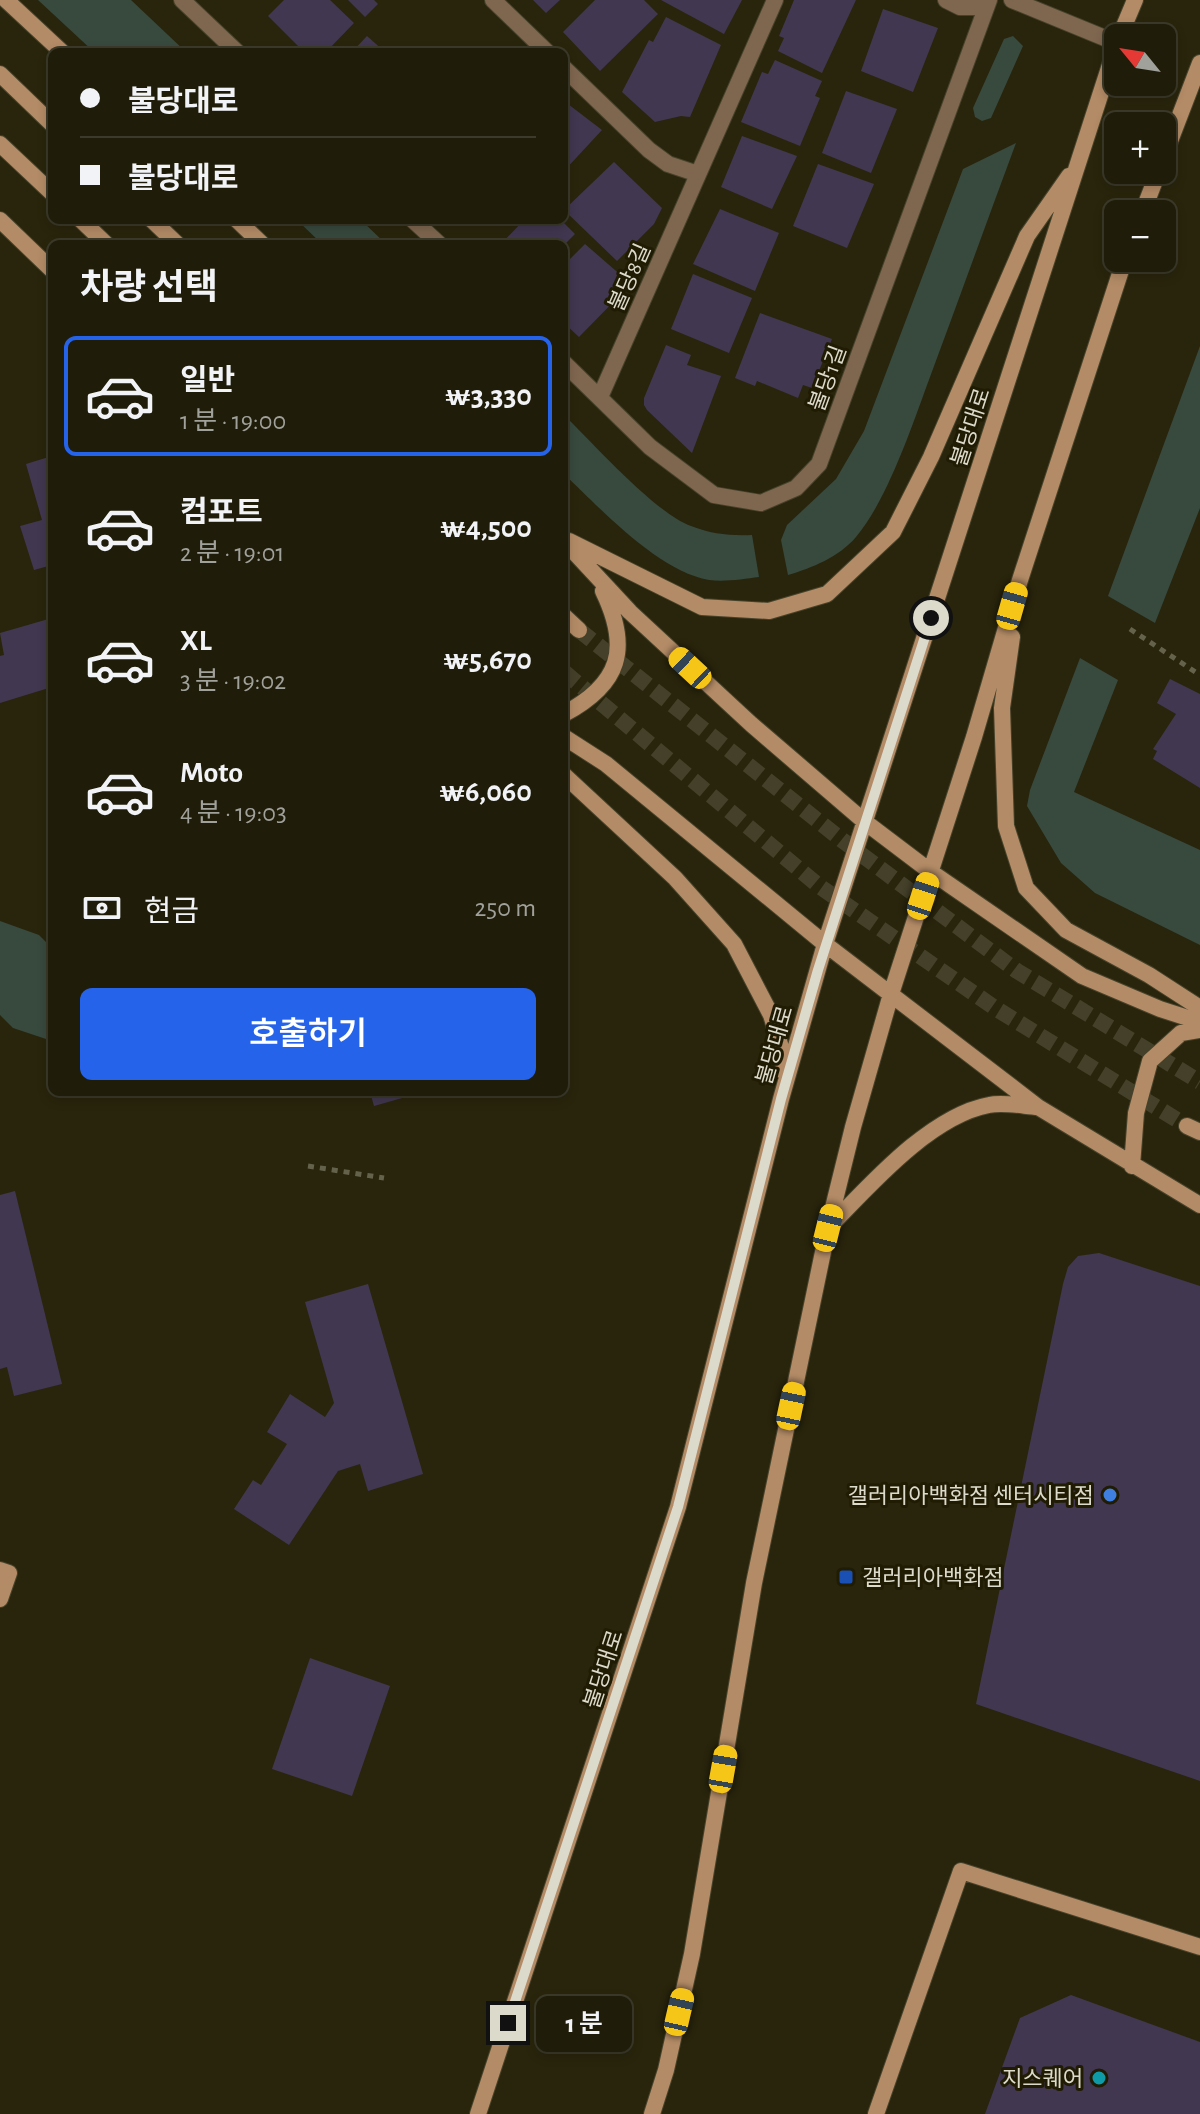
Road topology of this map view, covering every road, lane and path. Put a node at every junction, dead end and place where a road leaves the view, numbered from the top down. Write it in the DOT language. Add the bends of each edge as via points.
graph roads {
  1 [pos="6,0"];
  2 [pos="182,0"];
  3 [pos="493,0"];
  4 [pos="775,0"];
  5 [pos="946,0"];
  6 [pos="1012,0"];
  7 [pos="1135,0"];
  8 [pos="988,4"];
  9 [pos="1125,24"];
  10 [pos="1104,35"];
  11 [pos="58,48"];
  12 [pos="233,48"];
  13 [pos="543,48"];
  14 [pos="1200,63"];
  15 [pos="568,72"];
  16 [pos="0,74"];
  17 [pos="1104,84"];
  18 [pos="48,120"];
  19 [pos="1176,126"];
  20 [pos="0,144"];
  21 [pos="1079,162"];
  22 [pos="698,174"];
  23 [pos="48,189"];
  24 [pos="0,220"];
  25 [pos="85,224"];
  26 [pos="156,224"];
  27 [pos="241,224"];
  28 [pos="417,224"];
  29 [pos="102,240"];
  30 [pos="173,240"];
  31 [pos="258,240"];
  32 [pos="435,240"];
  33 [pos="48,266"];
  34 [pos="1120,272"];
  35 [pos="568,367"];
  36 [pos="600,397"];
  37 [pos="568,542"];
  38 [pos="568,545"];
  39 [pos="597,579"];
  40 [pos="1020,580"];
  41 [pos="568,620"];
  42 [pos="1130,629"];
  43 [pos="579,630"];
  44 [pos="1200,675"];
  45 [pos="568,712"];
  46 [pos="568,740"];
  47 [pos="568,779"];
  48 [pos="865,822"];
  49 [pos="931,872"];
  50 [pos="825,944"];
  51 [pos="891,994"];
  52 [pos="1200,1008"];
  53 [pos="1200,1022"];
  54 [pos="1200,1030"];
  55 [pos="781,1099"];
  56 [pos="1038,1107"];
  57 [pos="308,1166"];
  58 [pos="1132,1166"];
  59 [pos="384,1178"];
  60 [pos="1200,1205"];
  61 [pos="828,1228"];
  62 [pos="0,1570"];
  63 [pos="0,1599"];
  64 [pos="1200,1947"];
  65 [pos="478,2114"];
  66 [pos="652,2114"];
  67 [pos="876,2114"];
  1 -- 11 [label="main road"];
  2 -- 12 [label="street"];
  3 -- 13 [label="street"];
  4 -- 22 [label="street, 불당8길"];
  5 -- 8 [label="street" via="960,7"];
  6 -- 10 [label="street"];
  7 -- 9 [label="main road, 불당대로"];
  8 -- 36 [label="street, 불당1길" via="819,464 796,488 761,503 714,495 650,447"];
  14 -- 19 [label="main road"];
  15 -- 22 [label="street" via="649,150 668,164"];
  16 -- 18 [label="main road"];
  17 -- 21 [label="main road, 불당대로"];
  20 -- 23 [label="main road"];
  21 -- 37 [label="main road" via="1027,236 893,532 827,594 769,611 702,607"];
  21 -- 48 [label="main road, 불당대로"];
  22 -- 36 [label="street, 불당8길"];
  24 -- 33 [label="main road"];
  25 -- 29 [label="main road"];
  26 -- 30 [label="main road"];
  27 -- 31 [label="main road"];
  28 -- 32 [label="street"];
  34 -- 40 [label="main road"];
  35 -- 36 [label="street, 불당1길"];
  38 -- 39 [label="main road"];
  39 -- 45 [label="main road" via="613,610 620,646 610,678 596,695"];
  39 -- 48 [label="main road"];
  40 -- 49 [label="main road"];
  40 -- 52 [label="main road" via="1002,708 1006,826 1026,888 1066,930"];
  41 -- 43 [label="main road"];
  42 -- 44 [label="path"];
  46 -- 50 [label="main road" via="606,764"];
  47 -- 55 [label="main road" via="675,878 734,944 771,1015 784,1057"];
  48 -- 49 [label="main road"];
  48 -- 50 [label="main road, 불당대로"];
  49 -- 51 [label="main road"];
  49 -- 53 [label="main road" via="1082,976"];
  50 -- 51 [label="main road"];
  50 -- 55 [label="main road, 불당대로"];
  51 -- 56 [label="main road"];
  51 -- 61 [label="main road"];
  54 -- 58 [label="main road" via="1181,1033 1150,1061 1136,1113"];
  55 -- 65 [label="main road, 불당대로" via="678,1507"];
  56 -- 58 [label="main road"];
  56 -- 61 [label="main road" via="989,1105 939,1125 882,1172"];
  57 -- 59 [label="path"];
  58 -- 60 [label="main road"];
  61 -- 66 [label="main road" via="754,1583 692,1954"];
  62 -- 63 [label="main road" via="9,1573"];
  64 -- 67 [label="main road" via="961,1871"];
}
